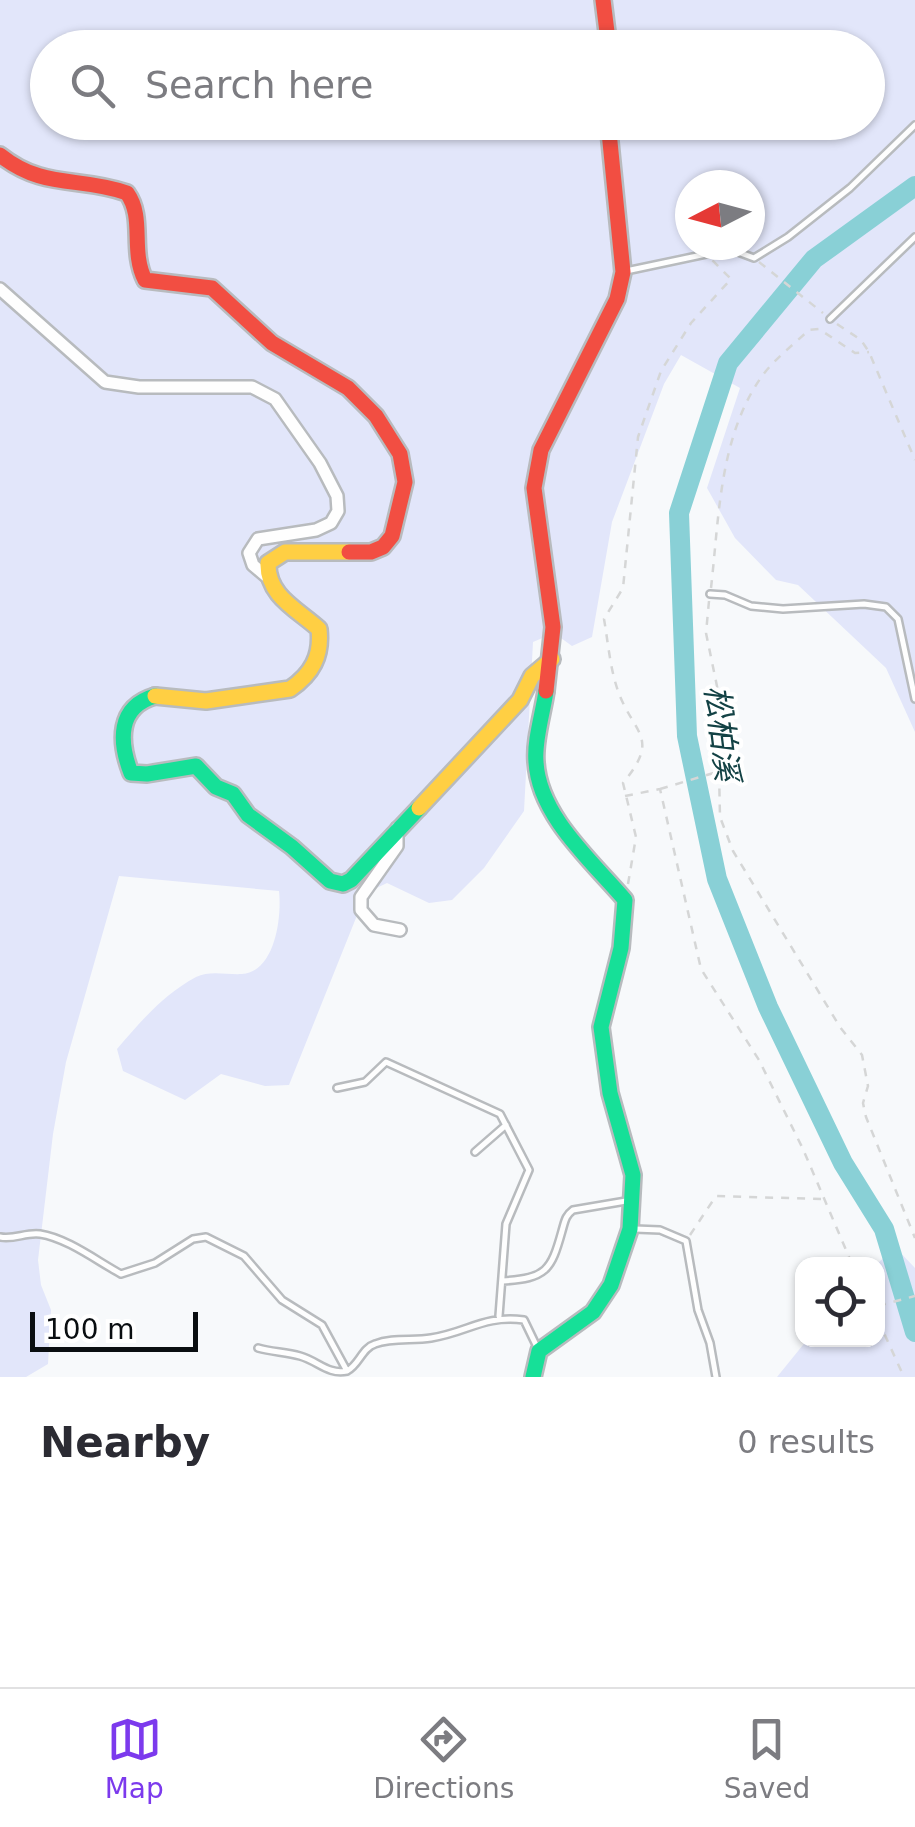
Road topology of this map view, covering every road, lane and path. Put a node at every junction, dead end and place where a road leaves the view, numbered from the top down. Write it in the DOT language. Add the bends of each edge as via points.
graph roads {
  1 [pos="603,0"];
  2 [pos="607,30"];
  3 [pos="915,125"];
  4 [pos="610,140"];
  5 [pos="0,154"];
  6 [pos="915,237"];
  7 [pos="765,251"];
  8 [pos="687,260"];
  9 [pos="712,260"];
  10 [pos="756,260"];
  11 [pos="623,272"];
  12 [pos="0,289"];
  13 [pos="830,319"];
  14 [pos="868,352"];
  15 [pos="915,460"];
  16 [pos="266,576"];
  17 [pos="710,594"];
  18 [pos="552,658"];
  19 [pos="915,699"];
  20 [pos="719,771"];
  21 [pos="660,789"];
  22 [pos="625,796"];
  23 [pos="397,828"];
  24 [pos="625,900"];
  25 [pos="400,930"];
  26 [pos="337,1088"];
  27 [pos="506,1125"];
  28 [pos="475,1152"];
  29 [pos="823,1199"];
  30 [pos="634,1200"];
  31 [pos="630,1228"];
  32 [pos="0,1237"];
  33 [pos="915,1238"];
  34 [pos="686,1241"];
  35 [pos="849,1257"];
  36 [pos="504,1281"];
  37 [pos="915,1296"];
  38 [pos="885,1304"];
  39 [pos="499,1317"];
  40 [pos="885,1335"];
  41 [pos="258,1348"];
  42 [pos="539,1351"];
  43 [pos="347,1371"];
  44 [pos="534,1377"];
  45 [pos="716,1377"];
  46 [pos="904,1377"];
  1 -- 2 [label="street"];
  3 -- 7 [label="lane" via="850,188"];
  4 -- 11 [label="street"];
  5 -- 16 [label="street" via="38,180 127,193 138,210 133,252 145,280 212,288 272,342 348,388 391,436 405,482 383,547 286,552 268,563"];
  6 -- 13 [label="lane"];
  8 -- 11 [label="lane"];
  9 -- 22 [label="path" via="731,279 691,323 661,371 638,436 624,588 604,619 618,692 644,748 622,783"];
  10 -- 13 [label="path"];
  11 -- 18 [label="street" via="617,300 540,450 534,488"];
  12 -- 16 [label="street" via="105,382 252,387 275,399 320,463 338,496 338,511 332,523 316,530 258,538 249,553"];
  13 -- 14 [label="path"];
  14 -- 15 [label="path"];
  14 -- 17 [label="path" via="854,353 819,328 809,330 761,378 728,453"];
  16 -- 23 [label="street" via="276,595 320,629 315,666 290,690 200,701 153,695 140,701 127,712 121,733 131,773 196,766 216,788 233,794 248,816 342,884"];
  17 -- 19 [label="lane" via="783,609 886,607 898,619"];
  17 -- 20 [label="path" via="706,634 728,754"];
  18 -- 23 [label="street"];
  18 -- 24 [label="street" via="535,758 538,784 554,814"];
  20 -- 21 [label="path"];
  20 -- 33 [label="path" via="720,817 733,852 862,1055 866,1117"];
  21 -- 22 [label="path"];
  21 -- 29 [label="path" via="701,969 759,1060"];
  22 -- 24 [label="path" via="636,837"];
  23 -- 25 [label="street" via="397,846 361,897 361,910 374,926"];
  24 -- 30 [label="street" via="601,1027"];
  26 -- 27 [label="lane" via="365,1082 386,1062 500,1114"];
  27 -- 28 [label="lane"];
  27 -- 36 [label="lane" via="529,1170 506,1224"];
  29 -- 34 [label="path" via="716,1196"];
  29 -- 35 [label="path"];
  30 -- 31 [label="street"];
  30 -- 36 [label="lane" via="573,1210 546,1272"];
  31 -- 34 [label="lane"];
  31 -- 42 [label="street" via="611,1285 593,1312"];
  32 -- 43 [label="lane" via="50,1236 121,1274 206,1237 244,1256 282,1300 322,1325"];
  34 -- 45 [label="lane"];
  36 -- 39 [label="lane"];
  37 -- 38 [label="path"];
  39 -- 42 [label="lane" via="524,1320"];
  39 -- 43 [label="lane" via="434,1338 377,1343"];
  40 -- 46 [label="path"];
  41 -- 43 [label="lane" via="301,1356 335,1374"];
  42 -- 44 [label="street"];
}
